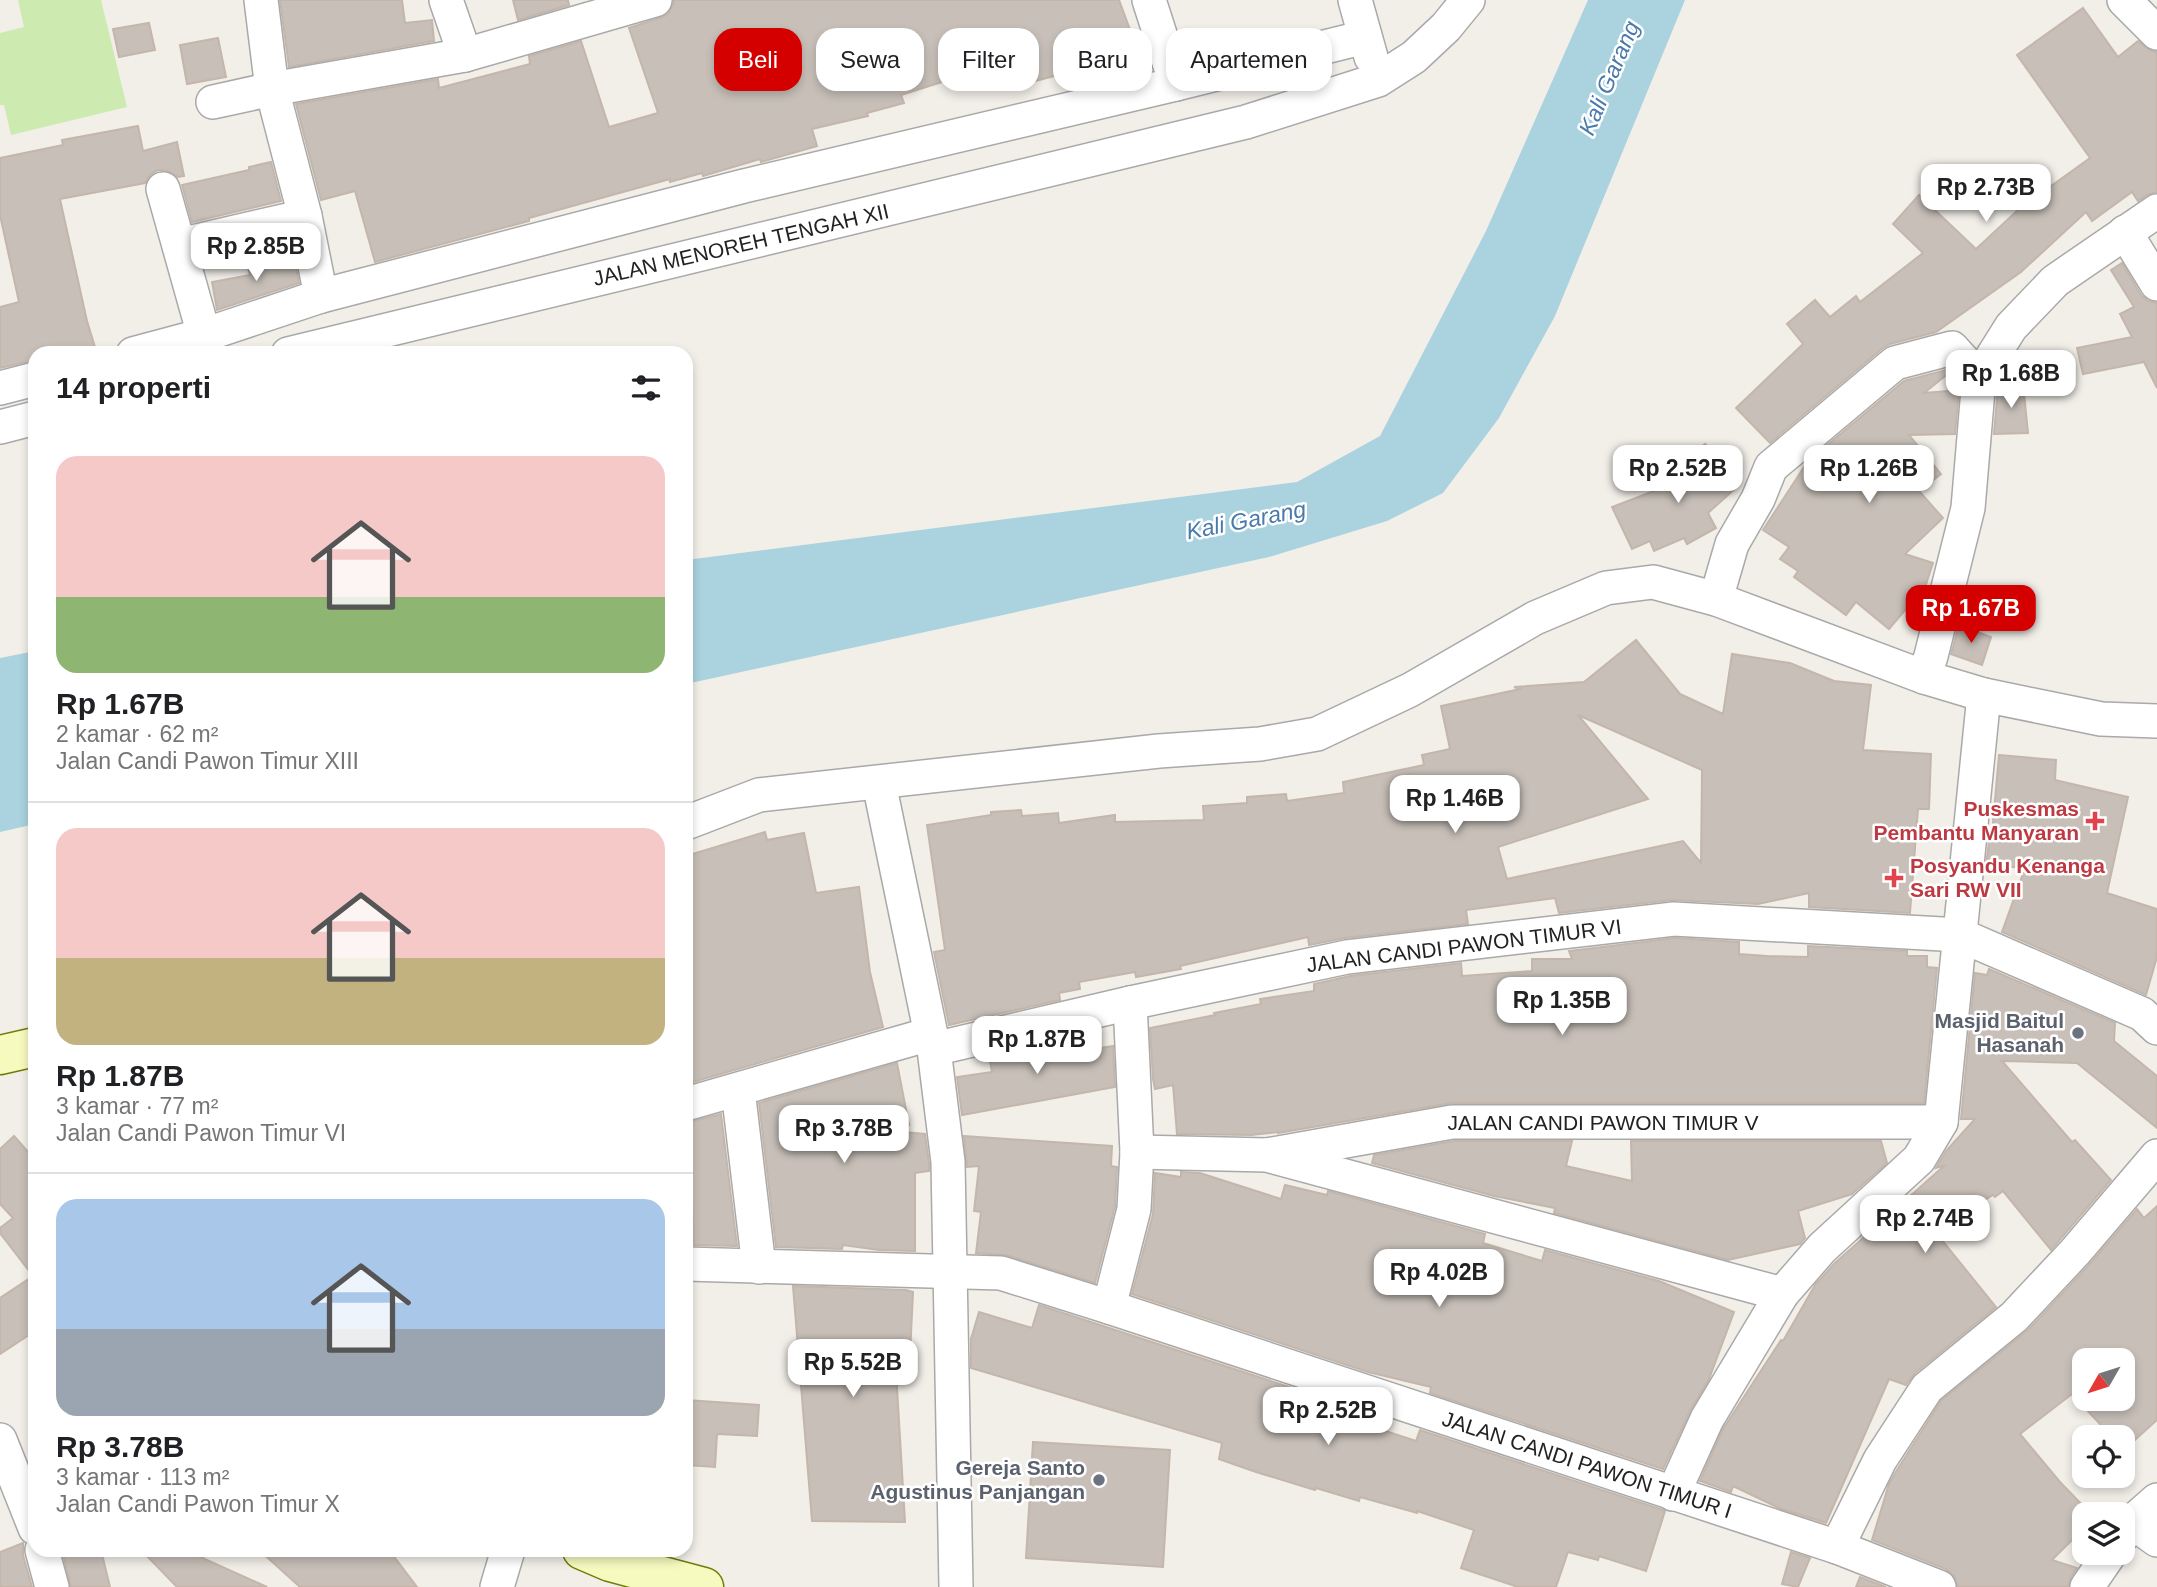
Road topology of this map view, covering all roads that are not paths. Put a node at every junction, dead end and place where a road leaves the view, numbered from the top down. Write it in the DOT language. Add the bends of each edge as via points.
graph roads {
  1 [pos="261,0"];
  2 [pos="446,0"];
  3 [pos="655,0"];
  4 [pos="1149,0"];
  5 [pos="1355,0"];
  6 [pos="1468,0"];
  7 [pos="2124,0"];
  8 [pos="2157,33"];
  9 [pos="1365,37"];
  10 [pos="1332,45"];
  11 [pos="1166,53"];
  12 [pos="464,55"];
  13 [pos="1378,80"];
  14 [pos="1166,86"];
  15 [pos="272,89"];
  16 [pos="213,102"];
  17 [pos="163,189"];
  18 [pos="2157,211"];
  19 [pos="305,216"];
  20 [pos="2124,232"];
  21 [pos="179,245"];
  22 [pos="2157,284"];
  23 [pos="321,296"];
  24 [pos="204,335"];
  25 [pos="163,346"];
  26 [pos="321,346"];
  27 [pos="1979,378"];
  28 [pos="28,381"];
  29 [pos="0,388"];
  30 [pos="28,420"];
  31 [pos="0,427"];
  32 [pos="1716,600"];
  33 [pos="1924,677"];
  34 [pos="1984,695"];
  35 [pos="2157,721"];
  36 [pos="879,783"];
  37 [pos="693,820"];
  38 [pos="1960,935"];
  39 [pos="1130,1003"];
  40 [pos="2152,1019"];
  41 [pos="932,1042"];
  42 [pos="28,1049"];
  43 [pos="0,1055"];
  44 [pos="738,1090"];
  45 [pos="693,1102"];
  46 [pos="1941,1122"];
  47 [pos="1137,1152"];
  48 [pos="1267,1155"];
  49 [pos="2157,1156"];
  50 [pos="693,1265"];
  51 [pos="759,1267"];
  52 [pos="952,1273"];
  53 [pos="1782,1294"];
  54 [pos="1110,1307"];
  55 [pos="0,1440"];
  56 [pos="1673,1494"];
  57 [pos="2157,1500"];
  58 [pos="28,1510"];
  59 [pos="2137,1532"];
  60 [pos="1837,1547"];
  61 [pos="44,1557"];
  62 [pos="506,1557"];
  63 [pos="2102,1565"];
  64 [pos="600,1566"];
  65 [pos="52,1587"];
  66 [pos="497,1587"];
  67 [pos="704,1587"];
  68 [pos="956,1587"];
  69 [pos="1939,1587"];
  70 [pos="2087,1587"];
  1 -- 15 [label="street"];
  2 -- 12 [label="street"];
  3 -- 12 [label="street"];
  4 -- 11 [label="street"];
  5 -- 9 [label="street"];
  6 -- 13 [label="street, JALAN MENOREH TENGAH XII" via="1414,57"];
  7 -- 8 [label="street"];
  9 -- 10 [label="street"];
  9 -- 13 [label="street"];
  12 -- 15 [label="street"];
  13 -- 26 [label="street, JALAN MENOREH TENGAH XII" via="1246,122"];
  14 -- 23 [label="street" via="744,186"];
  15 -- 16 [label="street"];
  15 -- 19 [label="street"];
  17 -- 21 [label="street"];
  18 -- 20 [label="street"];
  19 -- 21 [label="street"];
  19 -- 23 [label="street"];
  20 -- 22 [label="street"];
  20 -- 27 [label="street" via="2055,281 2011,327"];
  21 -- 24 [label="street"];
  23 -- 24 [label="street"];
  24 -- 25 [label="street"];
  27 -- 32 [label="street" via="1952,348 1895,363 1771,467 1732,544"];
  27 -- 33 [label="street" via="1968,508"];
  28 -- 29 [label="street"];
  30 -- 31 [label="street"];
  32 -- 33 [label="street"];
  32 -- 36 [label="street" via="1653,582 1606,587 1535,618 1410,690 1317,734 1261,744"];
  33 -- 34 [label="street"];
  34 -- 35 [label="street" via="2101,719"];
  34 -- 38 [label="street"];
  36 -- 37 [label="street" via="759,795"];
  36 -- 41 [label="street"];
  38 -- 39 [label="street, JALAN CANDI PAWON TIMUR VI" via="1674,919 1347,957"];
  38 -- 40 [label="street"];
  38 -- 46 [label="street"];
  39 -- 41 [label="street, JALAN CANDI PAWON TIMUR VI"];
  39 -- 47 [label="street"];
  41 -- 44 [label="street, JALAN CANDI PAWON TIMUR VI"];
  41 -- 52 [label="street" via="948,1162"];
  42 -- 43 [label="main road"];
  44 -- 45 [label="street, JALAN CANDI PAWON TIMUR VI"];
  44 -- 51 [label="street"];
  46 -- 48 [label="street, JALAN CANDI PAWON TIMUR V" via="1452,1122"];
  46 -- 53 [label="street" via="1919,1159 1822,1248"];
  47 -- 48 [label="street"];
  47 -- 54 [label="street" via="1134,1209"];
  48 -- 53 [label="street"];
  49 -- 60 [label="street" via="2014,1317 1927,1388 1880,1460"];
  50 -- 51 [label="street, JALAN CANDI PAWON TIMUR I"];
  51 -- 52 [label="street, JALAN CANDI PAWON TIMUR I"];
  52 -- 54 [label="street, JALAN CANDI PAWON TIMUR I" via="1001,1273"];
  52 -- 68 [label="street"];
  53 -- 56 [label="street" via="1707,1419"];
  54 -- 56 [label="street, JALAN CANDI PAWON TIMUR I"];
  55 -- 58 [label="street"];
  56 -- 60 [label="street, JALAN CANDI PAWON TIMUR I"];
  57 -- 59 [label="street"];
  60 -- 69 [label="street, JALAN CANDI PAWON TIMUR I"];
  61 -- 65 [label="street"];
  62 -- 66 [label="street"];
  63 -- 70 [label="street"];
  64 -- 67 [label="main road"];
}
